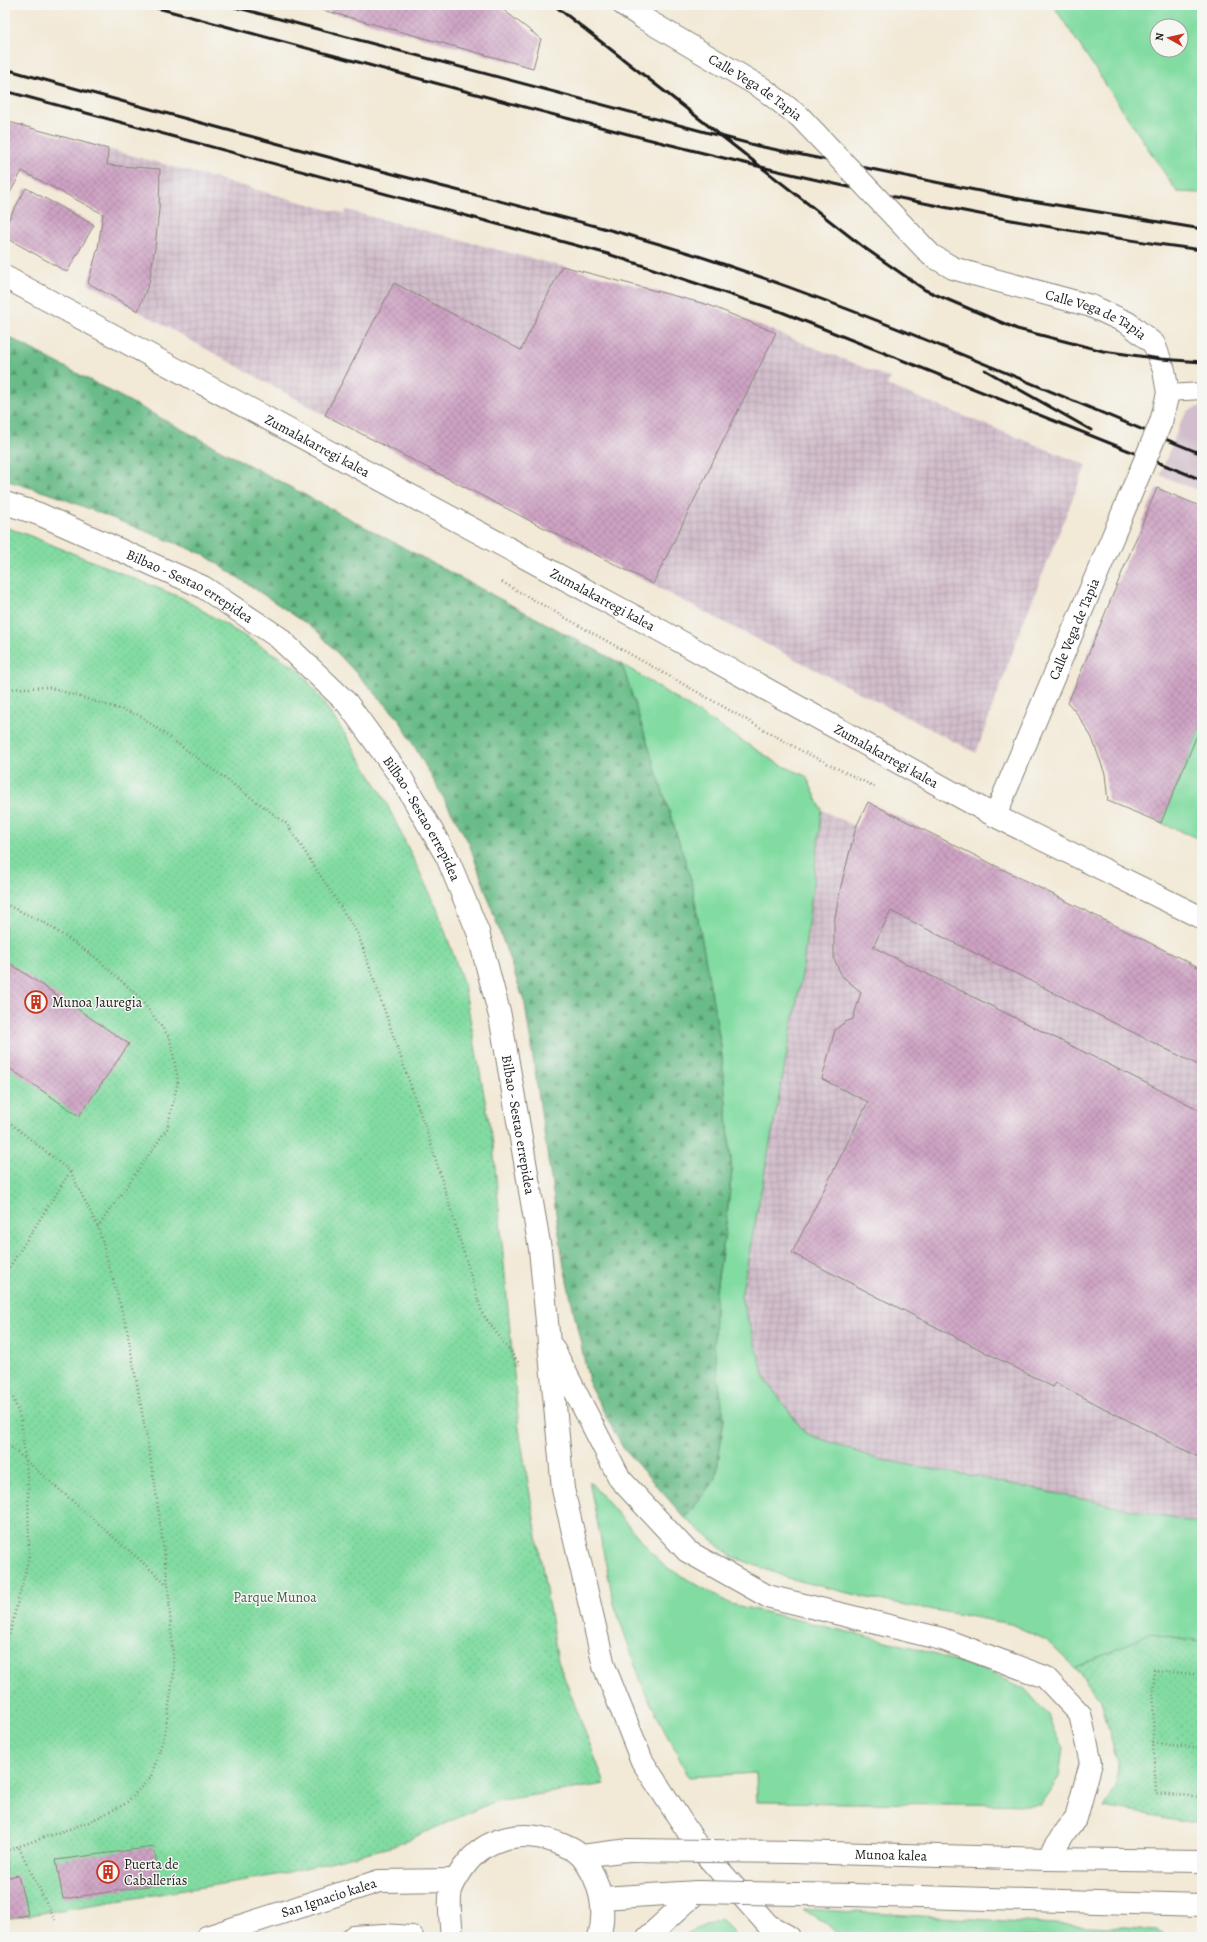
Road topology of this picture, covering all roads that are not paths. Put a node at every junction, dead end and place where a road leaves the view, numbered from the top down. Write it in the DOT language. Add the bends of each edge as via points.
graph roads {
  1 [pos="624,5"];
  2 [pos="5,277"];
  3 [pos="1202,391"];
  4 [pos="1168,393"];
  5 [pos="5,502"];
  6 [pos="995,816"];
  7 [pos="1202,918"];
  8 [pos="548,1338"];
  9 [pos="581,1856"];
  10 [pos="1048,1860"];
  11 [pos="1202,1862"];
  12 [pos="455,1880"];
  13 [pos="697,1892"];
  14 [pos="602,1898"];
  15 [pos="1202,1905"];
  16 [pos="207,1937"];
  17 [pos="353,1937"];
  18 [pos="412,1937"];
  19 [pos="452,1937"];
  20 [pos="599,1937"];
  21 [pos="648,1937"];
  22 [pos="789,1937"];
  1 -- 4 [label="main road, Calle Vega de Tapia, bridge" via="762,88 800,117 931,255 953,268 1091,306 1128,323 1154,344 1164,370"];
  2 -- 6 [label="main road, Zumalakarregi kalea" via="656,628"];
  3 -- 4 [label="lane"];
  4 -- 6 [label="main road, Calle Vega de Tapia, bridge" via="1161,422"];
  5 -- 8 [label="main road, Bilbao - Sestao errepidea" via="39,514 203,586 278,638 347,703 402,779 447,857 478,932 500,1016 539,1241"];
  6 -- 7 [label="main road, Zumalakarregi kalea"];
  8 -- 10 [label="main road" via="620,1479 687,1551 767,1596 942,1639 1045,1677 1050,1682 1080,1714 1090,1763 1076,1818"];
  8 -- 22 [label="main road, Bilbao - Sestao errepidea" via="563,1489 604,1666 642,1761 696,1844 768,1925"];
  9 -- 10 [label="main road, Munoa kalea, bridge" via="629,1850"];
  9 -- 12 [label="main road" via="567,1846 543,1836 516,1835 491,1843 475,1854"];
  9 -- 14 [label="main road" via="596,1880"];
  10 -- 11 [label="main road, Munoa kalea"];
  12 -- 16 [label="main road, San Ignacio kalea" via="379,1881"];
  12 -- 19 [label="main road" via="450,1897"];
  13 -- 14 [label="main road"];
  13 -- 15 [label="main road, bridge"];
  13 -- 21 [label="main road"];
  14 -- 20 [label="main road" via="603,1924"];
  17 -- 18 [label="main road"];
}
